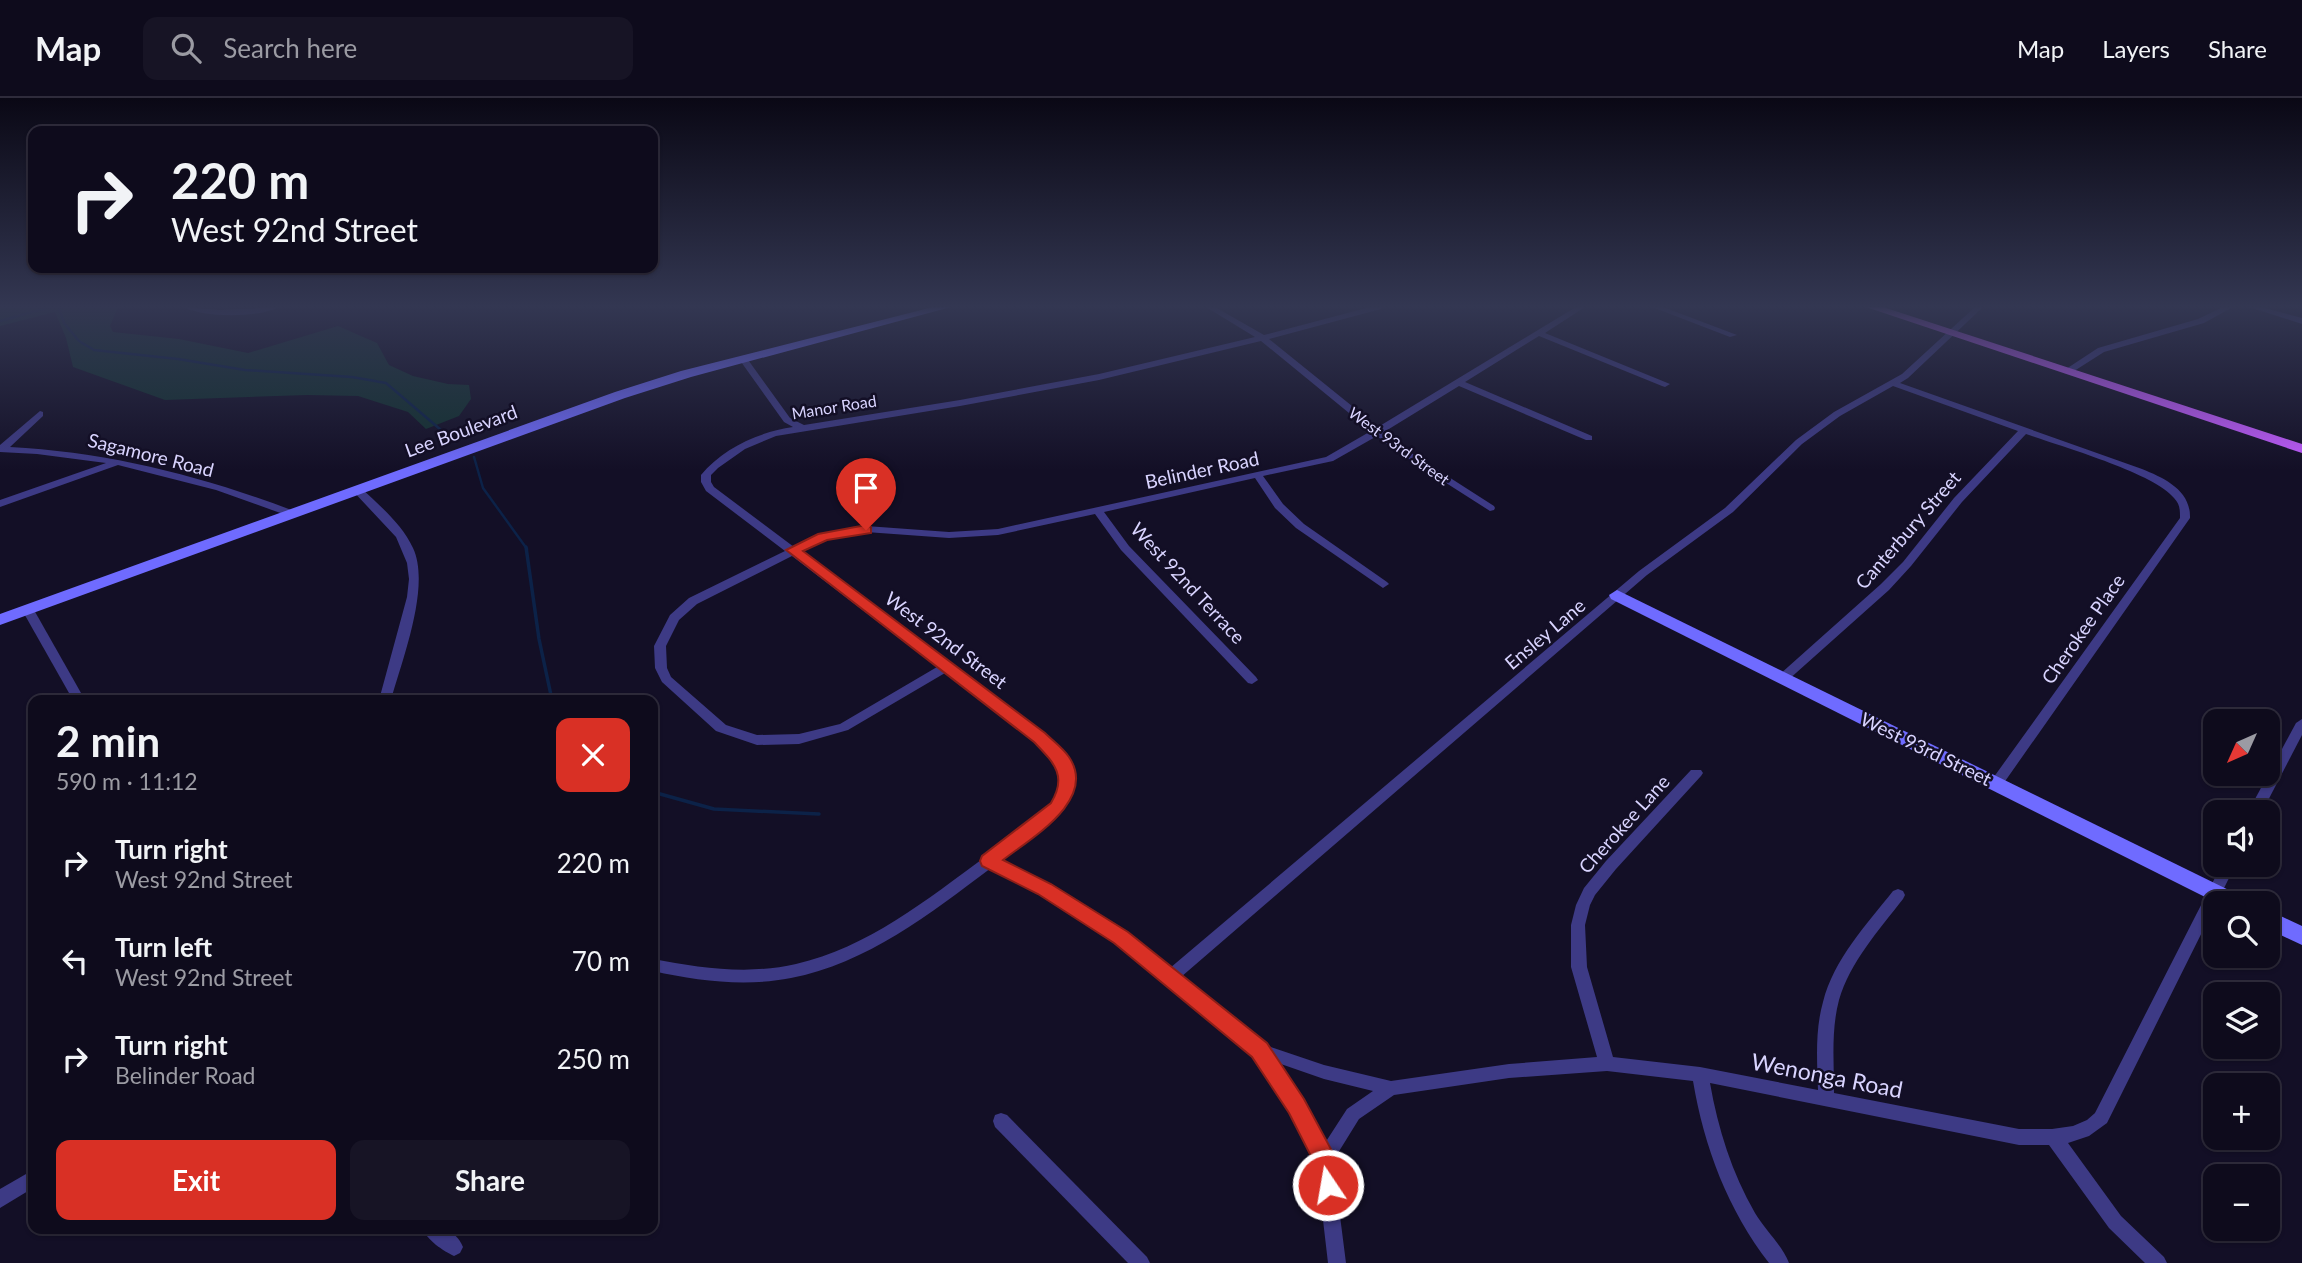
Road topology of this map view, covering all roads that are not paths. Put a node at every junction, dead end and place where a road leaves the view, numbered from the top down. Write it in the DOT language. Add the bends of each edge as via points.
graph roads {
  1 [pos="735,361"];
  2 [pos="745,361"];
  3 [pos="1161,361"];
  4 [pos="1291,361"];
  5 [pos="1491,361"];
  6 [pos="1611,361"];
  7 [pos="1920,361"];
  8 [pos="2039,361"];
  9 [pos="2083,361"];
  10 [pos="2068,371"];
  11 [pos="1458,382"];
  12 [pos="1665,383"];
  13 [pos="1895,384"];
  14 [pos="40,414"];
  15 [pos="787,420"];
  16 [pos="802,428"];
  17 [pos="2024,430"];
  18 [pos="1377,432"];
  19 [pos="774,433"];
  20 [pos="1589,438"];
  21 [pos="1,449"];
  22 [pos="2302,449"];
  23 [pos="118,462"];
  24 [pos="712,468"];
  25 [pos="1258,476"];
  26 [pos="356,490"];
  27 [pos="0,504"];
  28 [pos="1490,508"];
  29 [pos="1098,510"];
  30 [pos="290,513"];
  31 [pos="793,550"];
  32 [pos="1383,584"];
  33 [pos="1617,595"];
  34 [pos="27,610"];
  35 [pos="0,621"];
  36 [pos="946,667"];
  37 [pos="1783,678"];
  38 [pos="1252,680"];
  39 [pos="76,695"];
  40 [pos="386,695"];
  41 [pos="2302,723"];
  42 [pos="1696,773"];
  43 [pos="1996,784"];
  44 [pos="2261,800"];
  45 [pos="989,861"];
  46 [pos="2213,891"];
  47 [pos="1898,895"];
  48 [pos="2203,916"];
  49 [pos="2280,925"];
  50 [pos="2302,936"];
  51 [pos="658,966"];
  52 [pos="1170,977"];
  53 [pos="1260,1050"];
  54 [pos="1607,1064"];
  55 [pos="1700,1074"];
  56 [pos="1391,1087"];
  57 [pos="1826,1098"];
  58 [pos="1001,1121"];
  59 [pos="2054,1138"];
  60 [pos="1324,1158"];
  61 [pos="28,1181"];
  62 [pos="0,1199"];
  63 [pos="438,1234"];
  64 [pos="454,1247"];
  65 [pos="1141,1263"];
  66 [pos="1337,1263"];
  67 [pos="1780,1263"];
  68 [pos="2158,1263"];
  1 -- 26 [label="street, Lee Boulevard" via="619,395"];
  2 -- 15 [label="street"];
  3 -- 16 [label="street, Manor Road" via="1058,385"];
  4 -- 18 [label="street, West 93rd Street"];
  5 -- 11 [label="street, Belinder Road"];
  6 -- 12 [label="street"];
  7 -- 13 [label="street, Ensley Lane"];
  8 -- 10 [label="main road"];
  9 -- 10 [label="street"];
  10 -- 22 [label="main road"];
  11 -- 18 [label="street, Belinder Road"];
  11 -- 20 [label="street"];
  13 -- 17 [label="street"];
  13 -- 33 [label="street, Ensley Lane" via="1815,429 1729,510"];
  14 -- 21 [label="street"];
  15 -- 16 [label="street"];
  15 -- 19 [label="street"];
  16 -- 19 [label="street, Manor Road"];
  17 -- 37 [label="street, Canterbury Street" via="1885,587"];
  17 -- 43 [label="street, Cherokee Place" via="2152,477 2177,494 2187,510"];
  18 -- 25 [label="street, Belinder Road" via="1329,458"];
  18 -- 28 [label="street, West 93rd Street"];
  19 -- 24 [label="street, Manor Road" via="742,447"];
  21 -- 23 [label="street, Sagamore Road" via="51,450"];
  23 -- 27 [label="street"];
  23 -- 30 [label="street, Sagamore Road"];
  24 -- 31 [label="street, West 92nd Street" via="706,475 710,489"];
  25 -- 29 [label="street, Belinder Road"];
  25 -- 32 [label="street" via="1286,514"];
  26 -- 30 [label="street, Lee Boulevard"];
  26 -- 40 [label="street" via="401,534 414,562 413,597"];
  29 -- 31 [label="street, Belinder Road" via="974,535 851,530"];
  29 -- 38 [label="street, West 92nd Terrace" via="1125,548"];
  30 -- 34 [label="street, Lee Boulevard"];
  31 -- 36 [label="street, West 92nd Street"];
  31 -- 36 [label="street" via="693,601 663,636 659,657 666,679 721,728 757,740 819,736 844,727"];
  33 -- 37 [label="street, West 93rd Street"];
  33 -- 52 [label="street, Ensley Lane"];
  34 -- 35 [label="street, Lee Boulevard"];
  34 -- 39 [label="street"];
  36 -- 45 [label="street, West 92nd Street" via="1052,748 1067,771 1057,808"];
  37 -- 43 [label="street, West 93rd Street"];
  41 -- 44 [label="street"];
  42 -- 54 [label="street, Cherokee Lane" via="1604,872 1583,905 1578,925 1579,967"];
  43 -- 46 [label="street, West 93rd Street"];
  45 -- 51 [label="street, West 92nd Street" via="850,953 809,968 748,976"];
  45 -- 52 [label="street" via="1087,914"];
  47 -- 57 [label="street" via="1842,974 1832,999 1826,1033"];
  48 -- 59 [label="street, Wenonga Road" via="2101,1118 2091,1129"];
  49 -- 50 [label="street"];
  52 -- 53 [label="street"];
  53 -- 56 [label="street, Wenonga Road" via="1324,1072"];
  53 -- 60 [label="street"];
  54 -- 55 [label="street, Wenonga Road"];
  54 -- 56 [label="street, Wenonga Road"];
  55 -- 57 [label="street, Wenonga Road"];
  55 -- 67 [label="street" via="1708,1122 1724,1168 1746,1214"];
  56 -- 60 [label="street" via="1353,1114"];
  57 -- 59 [label="street, Wenonga Road" via="2019,1138"];
  58 -- 65 [label="street"];
  59 -- 68 [label="street" via="2115,1222"];
  60 -- 66 [label="street"];
  61 -- 62 [label="street"];
  63 -- 64 [label="street"];
}
